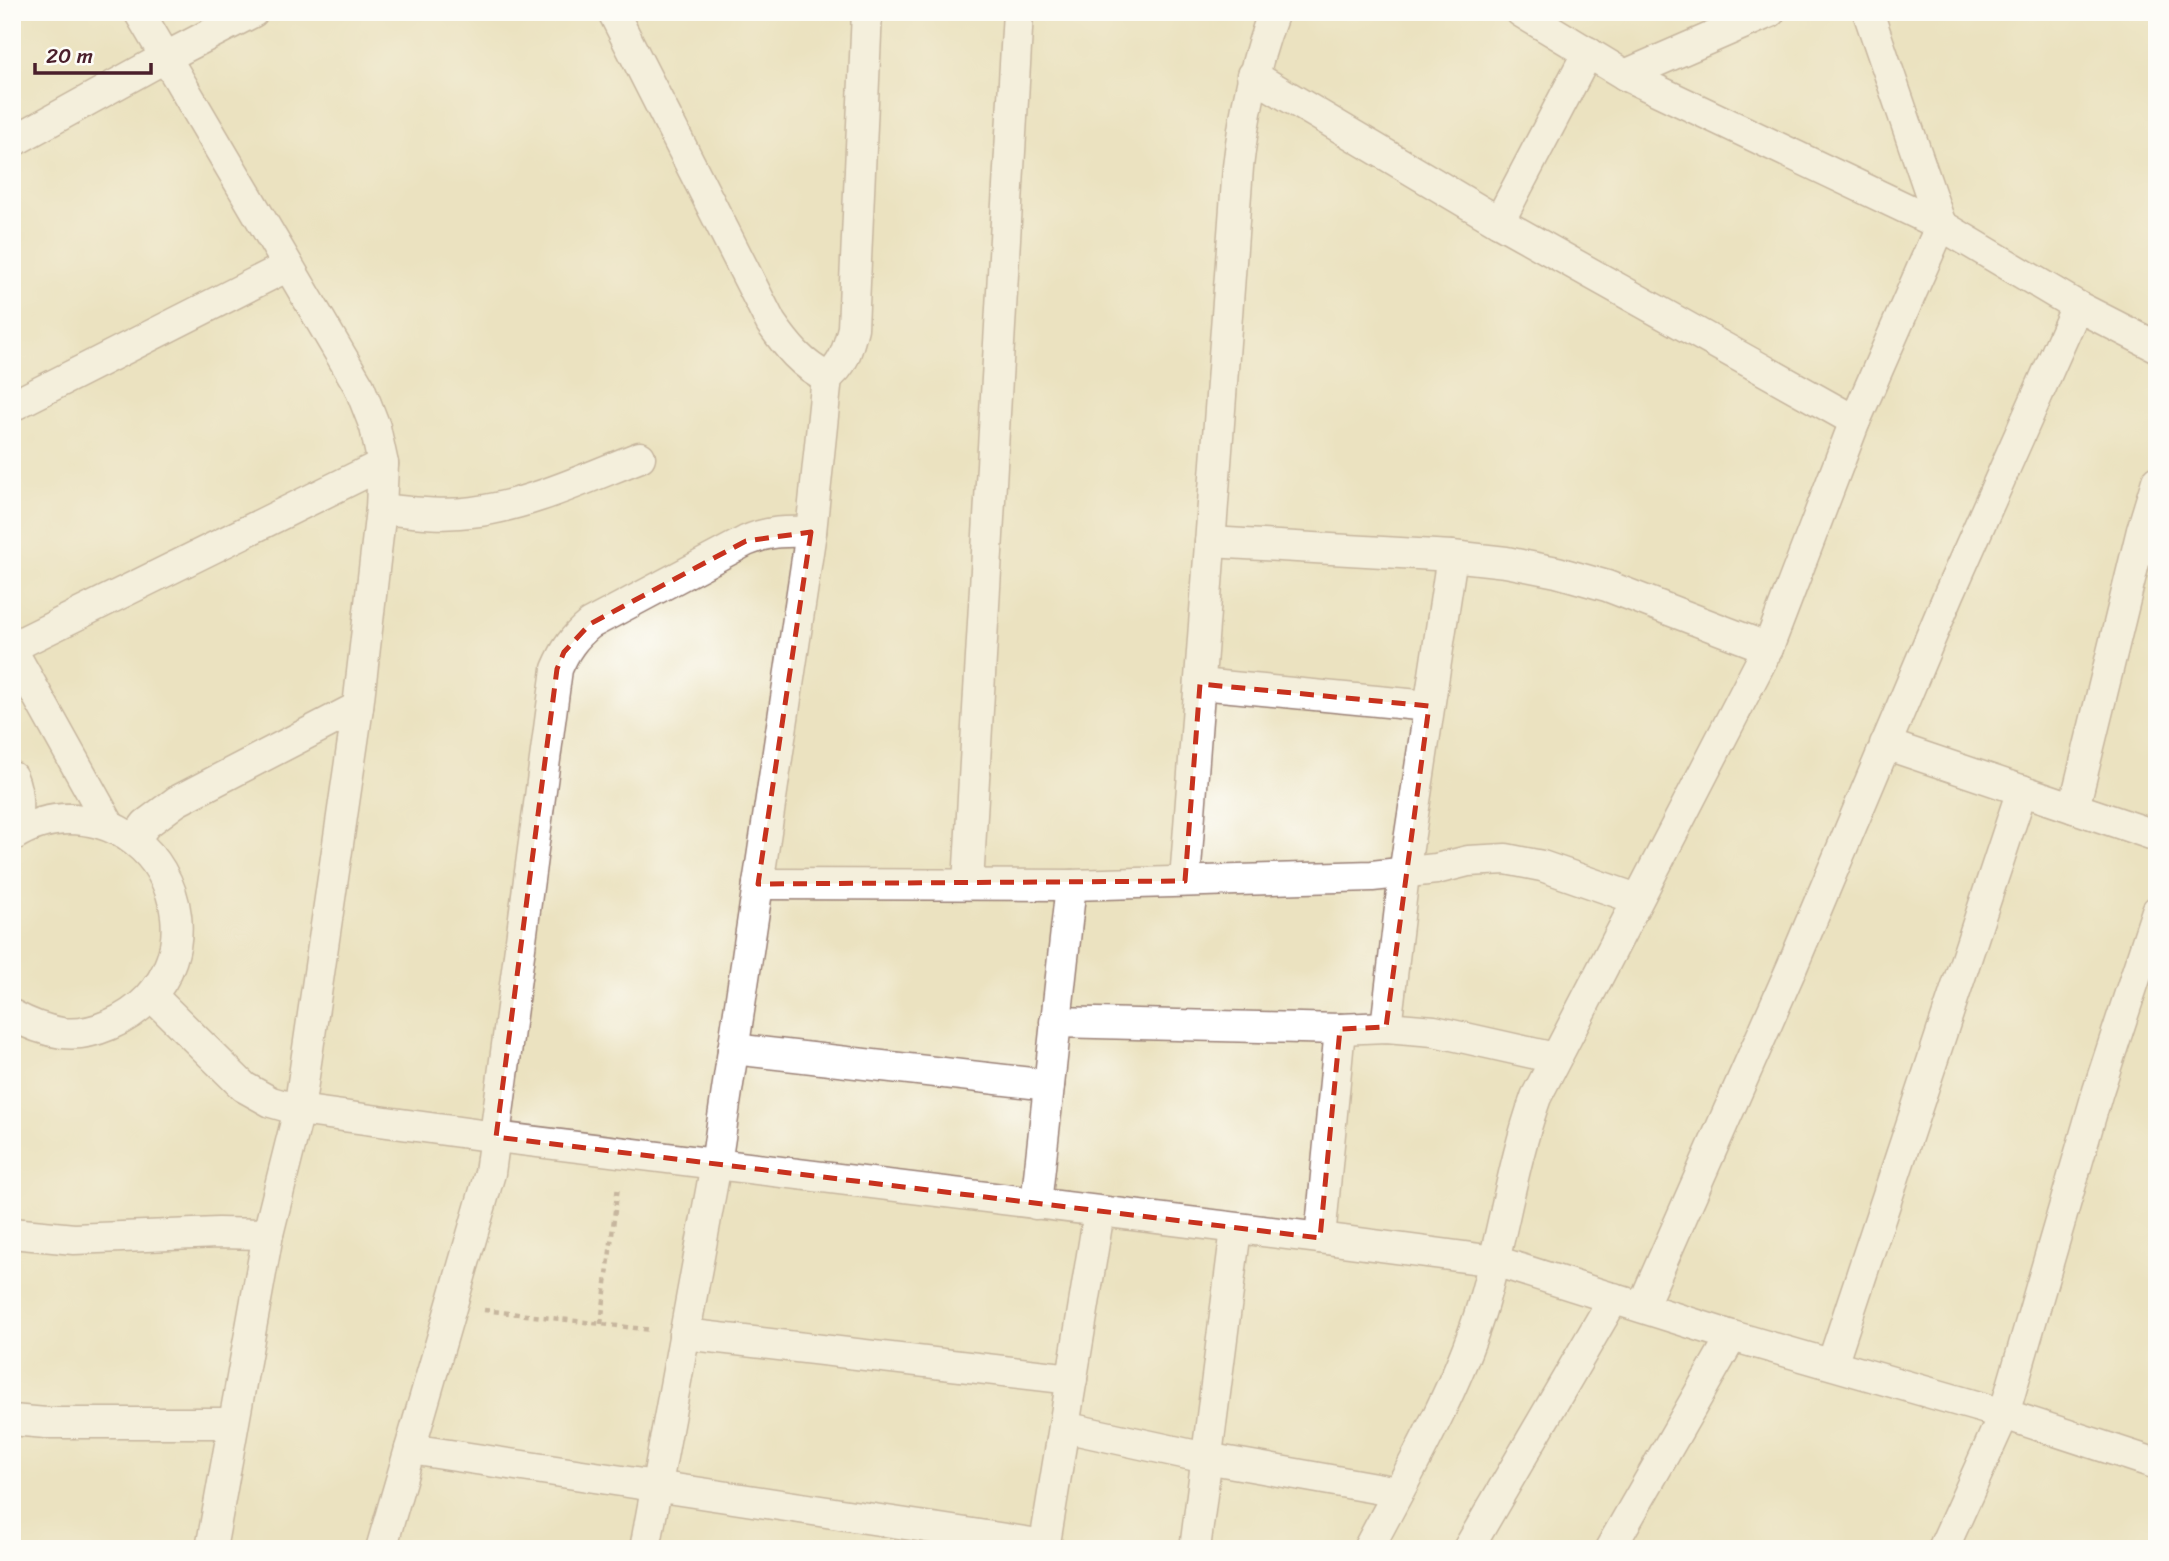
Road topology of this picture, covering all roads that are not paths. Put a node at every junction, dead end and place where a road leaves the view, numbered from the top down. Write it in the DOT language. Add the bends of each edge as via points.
graph roads {
  1 [pos="139,12"];
  2 [pos="253,12"];
  3 [pos="613,12"];
  4 [pos="867,12"];
  5 [pos="1018,12"];
  6 [pos="1274,12"];
  7 [pos="1521,12"];
  8 [pos="1770,12"];
  9 [pos="1868,12"];
  10 [pos="1588,51"];
  11 [pos="166,57"];
  12 [pos="1252,75"];
  13 [pos="1625,75"];
  14 [pos="12,142"];
  15 [pos="1499,222"];
  16 [pos="1941,225"];
  17 [pos="288,266"];
  18 [pos="2077,306"];
  19 [pos="2157,347"];
  20 [pos="827,377"];
  21 [pos="12,406"];
  22 [pos="1855,421"];
  23 [pos="640,457"];
  24 [pos="383,464"];
  25 [pos="2157,481"];
  26 [pos="382,509"];
  27 [pos="811,532"];
  28 [pos="1210,542"];
  29 [pos="1452,556"];
  30 [pos="12,648"];
  31 [pos="1768,648"];
  32 [pos="1200,684"];
  33 [pos="1429,706"];
  34 [pos="358,707"];
  35 [pos="1885,744"];
  36 [pos="12,777"];
  37 [pos="2022,790"];
  38 [pos="2074,808"];
  39 [pos="122,833"];
  40 [pos="13,835"];
  41 [pos="2157,836"];
  42 [pos="1404,874"];
  43 [pos="1185,881"];
  44 [pos="758,884"];
  45 [pos="968,884"];
  46 [pos="1071,884"];
  47 [pos="1637,899"];
  48 [pos="2157,911"];
  49 [pos="152,996"];
  50 [pos="12,1015"];
  51 [pos="1055,1022"];
  52 [pos="1386,1027"];
  53 [pos="1340,1029"];
  54 [pos="733,1049"];
  55 [pos="1555,1058"];
  56 [pos="1049,1085"];
  57 [pos="299,1110"];
  58 [pos="496,1137"];
  59 [pos="716,1164"];
  60 [pos="1036,1204"];
  61 [pos="1099,1212"];
  62 [pos="1236,1229"];
  63 [pos="12,1233"];
  64 [pos="268,1234"];
  65 [pos="1320,1238"];
  66 [pos="1495,1261"];
  67 [pos="1628,1303"];
  68 [pos="684,1334"];
  69 [pos="1731,1336"];
  70 [pos="1832,1364"];
  71 [pos="1072,1379"];
  72 [pos="2004,1414"];
  73 [pos="12,1420"];
  74 [pos="232,1423"];
  75 [pos="1064,1427"];
  76 [pos="410,1449"];
  77 [pos="1206,1458"];
  78 [pos="2157,1464"];
  79 [pos="656,1486"];
  80 [pos="1398,1492"];
  81 [pos="1045,1547"];
  82 [pos="211,1549"];
  83 [pos="380,1549"];
  84 [pos="645,1549"];
  85 [pos="1195,1549"];
  86 [pos="1368,1549"];
  87 [pos="1468,1549"];
  88 [pos="1609,1549"];
  89 [pos="1943,1549"];
  1 -- 11 [label="street"];
  2 -- 11 [label="street"];
  3 -- 20 [label="street" via="771,323 799,359"];
  4 -- 20 [label="street" via="853,328 844,358"];
  5 -- 45 [label="street"];
  6 -- 12 [label="street"];
  7 -- 10 [label="street"];
  8 -- 13 [label="street"];
  9 -- 16 [label="street"];
  10 -- 13 [label="street"];
  10 -- 15 [label="street"];
  11 -- 14 [label="street"];
  11 -- 17 [label="street"];
  12 -- 15 [label="street"];
  12 -- 28 [label="street" via="1238,167"];
  13 -- 16 [label="street"];
  15 -- 22 [label="street"];
  16 -- 18 [label="street"];
  16 -- 22 [label="street"];
  17 -- 21 [label="street"];
  17 -- 24 [label="street" via="359,386"];
  18 -- 19 [label="street"];
  18 -- 35 [label="street"];
  20 -- 27 [label="street"];
  22 -- 31 [label="street"];
  23 -- 26 [label="street" via="540,495 472,512"];
  24 -- 26 [label="street"];
  24 -- 30 [label="street"];
  25 -- 38 [label="street"];
  26 -- 34 [label="street"];
  27 -- 44 [label="street"];
  27 -- 58 [label="street" via="779,531 746,541 590,624 564,652 557,669"];
  28 -- 29 [label="street"];
  28 -- 32 [label="street"];
  29 -- 31 [label="street" via="1506,562 1595,583"];
  29 -- 33 [label="street"];
  30 -- 39 [label="street"];
  31 -- 47 [label="street"];
  32 -- 33 [label="street"];
  32 -- 43 [label="street"];
  33 -- 42 [label="street"];
  34 -- 39 [label="street"];
  34 -- 57 [label="street"];
  35 -- 37 [label="street"];
  35 -- 67 [label="street" via="1792,967"];
  36 -- 40 [label="street" via="18,809"];
  37 -- 38 [label="street"];
  37 -- 70 [label="street"];
  38 -- 41 [label="street"];
  39 -- 40 [label="street" via="86,820 61,819 37,823"];
  39 -- 49 [label="street" via="155,861 170,886 177,914 176,944"];
  42 -- 43 [label="street"];
  42 -- 47 [label="street" via="1468,861 1506,859 1542,866"];
  42 -- 52 [label="street"];
  43 -- 46 [label="street"];
  44 -- 45 [label="street"];
  44 -- 54 [label="street"];
  45 -- 46 [label="street"];
  46 -- 51 [label="street"];
  47 -- 55 [label="street"];
  48 -- 72 [label="street" via="2098,1091"];
  49 -- 50 [label="street" via="127,1017 97,1030 64,1033 32,1026"];
  49 -- 57 [label="street" via="244,1087"];
  51 -- 53 [label="street"];
  51 -- 56 [label="street"];
  52 -- 53 [label="street"];
  52 -- 55 [label="street" via="1434,1031"];
  53 -- 65 [label="street"];
  54 -- 56 [label="street"];
  54 -- 59 [label="street"];
  55 -- 66 [label="street" via="1524,1131"];
  56 -- 60 [label="street"];
  57 -- 58 [label="street"];
  57 -- 64 [label="street"];
  58 -- 59 [label="street"];
  58 -- 76 [label="street" via="488,1183"];
  59 -- 60 [label="street"];
  59 -- 68 [label="street"];
  60 -- 61 [label="street"];
  61 -- 62 [label="street"];
  61 -- 71 [label="street"];
  62 -- 65 [label="street"];
  62 -- 77 [label="street"];
  63 -- 64 [label="street" via="74,1238"];
  64 -- 74 [label="street"];
  65 -- 66 [label="street"];
  66 -- 67 [label="street"];
  66 -- 80 [label="street" via="1459,1367"];
  67 -- 69 [label="street"];
  67 -- 87 [label="street"];
  68 -- 71 [label="street"];
  68 -- 79 [label="street"];
  69 -- 70 [label="street"];
  69 -- 88 [label="street"];
  70 -- 72 [label="street"];
  71 -- 75 [label="street"];
  72 -- 78 [label="street"];
  72 -- 89 [label="street"];
  73 -- 74 [label="street"];
  74 -- 82 [label="street"];
  75 -- 77 [label="street"];
  75 -- 81 [label="street"];
  76 -- 79 [label="street"];
  76 -- 83 [label="street"];
  77 -- 80 [label="street"];
  77 -- 85 [label="street"];
  79 -- 81 [label="street"];
  79 -- 84 [label="street"];
  80 -- 86 [label="street"];
}
